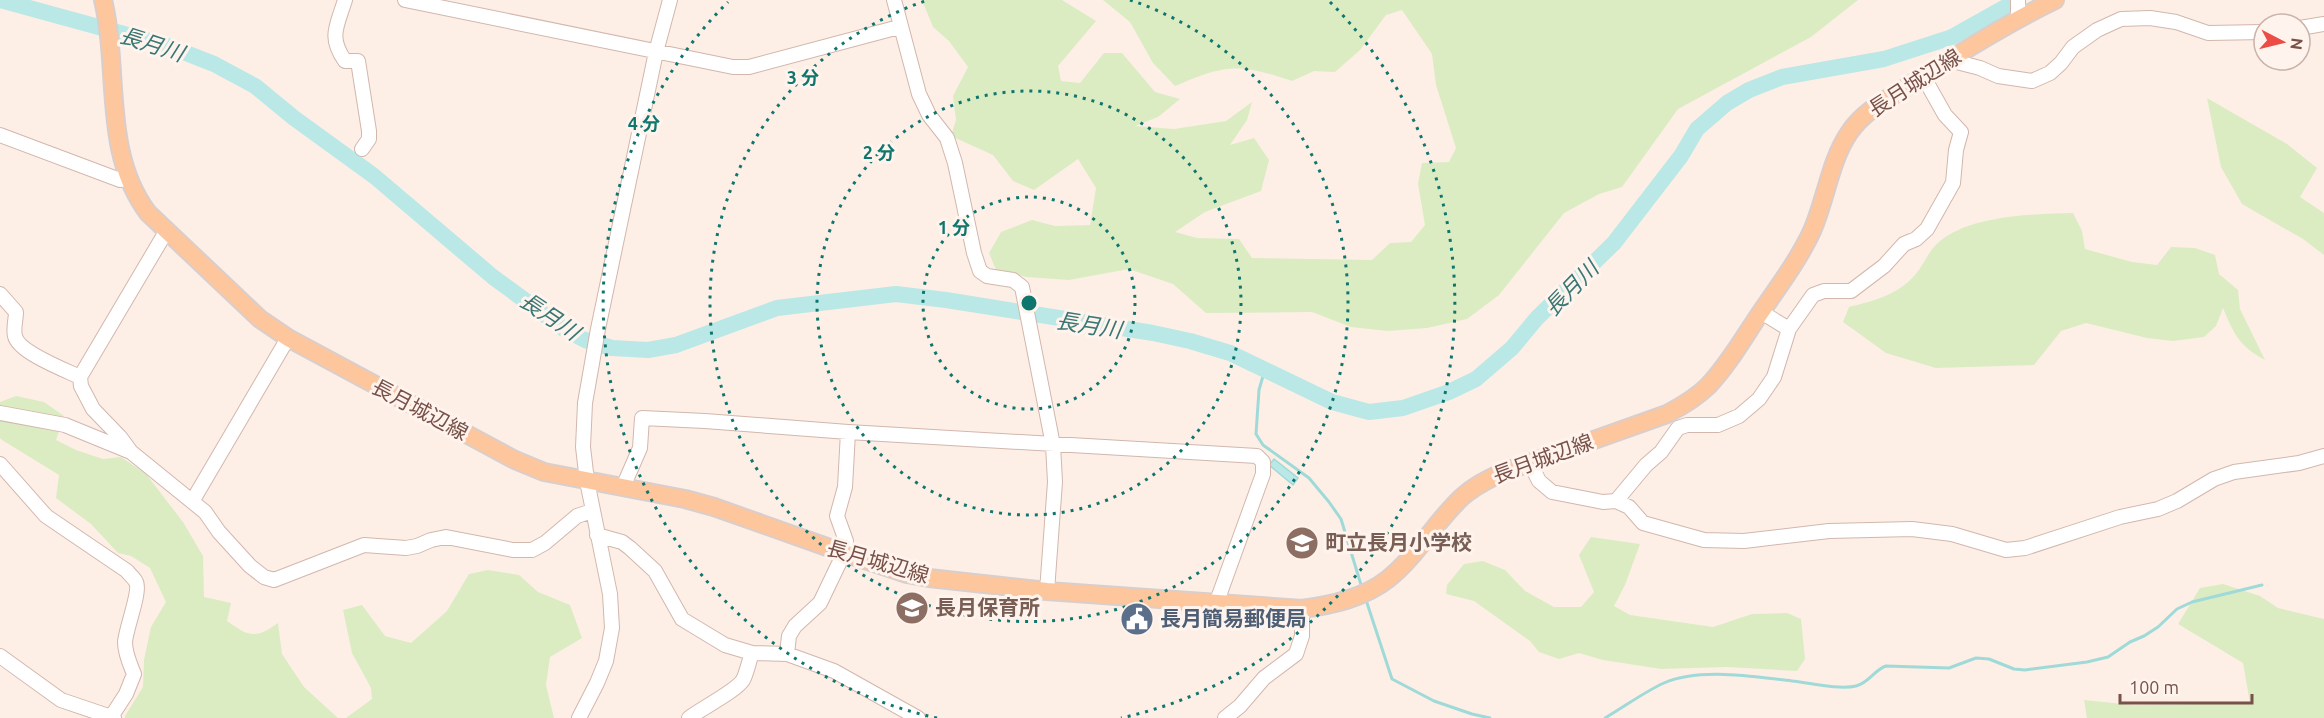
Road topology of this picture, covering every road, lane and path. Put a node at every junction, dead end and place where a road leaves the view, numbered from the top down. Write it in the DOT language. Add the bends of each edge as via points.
graph roads {
  1 [pos="345,0"];
  2 [pos="405,0"];
  3 [pos="670,0"];
  4 [pos="894,0"];
  5 [pos="2018,0"];
  6 [pos="2055,0"];
  7 [pos="104,6"];
  8 [pos="2018,18"];
  9 [pos="899,27"];
  10 [pos="2252,32"];
  11 [pos="656,52"];
  12 [pos="1949,60"];
  13 [pos="1923,76"];
  14 [pos="0,135"];
  15 [pos="362,149"];
  16 [pos="128,179"];
  17 [pos="168,230"];
  18 [pos="0,294"];
  19 [pos="1761,312"];
  20 [pos="1788,329"];
  21 [pos="288,338"];
  22 [pos="80,377"];
  23 [pos="0,414"];
  24 [pos="848,432"];
  25 [pos="1053,444"];
  26 [pos="131,452"];
  27 [pos="2324,456"];
  28 [pos="1530,463"];
  29 [pos="0,464"];
  30 [pos="587,481"];
  31 [pos="623,487"];
  32 [pos="193,500"];
  33 [pos="1616,501"];
  34 [pos="592,511"];
  35 [pos="597,535"];
  36 [pos="844,554"];
  37 [pos="1047,591"];
  38 [pos="1216,604"];
  39 [pos="1302,609"];
  40 [pos="752,653"];
  41 [pos="787,654"];
  42 [pos="0,656"];
  43 [pos="113,717"];
  44 [pos="579,718"];
  45 [pos="689,718"];
  46 [pos="918,718"];
  47 [pos="1225,718"];
  1 -- 15 [label="street" via="334,41 345,61 358,60 369,131"];
  2 -- 11 [label="street"];
  3 -- 11 [label="street"];
  4 -- 9 [label="street"];
  5 -- 8 [label="street"];
  6 -- 8 [label="main road, 長月城辺線"];
  7 -- 16 [label="main road, 長月城辺線" via="119,148"];
  8 -- 12 [label="main road, 長月城辺線"];
  9 -- 11 [label="street" via="749,67"];
  9 -- 25 [label="street" via="919,94 947,138 980,271 1013,280 1022,287"];
  10 -- 12 [label="street" via="2208,33 2176,22 2121,19 2073,46 2056,68 2032,81 1998,76"];
  11 -- 30 [label="street" via="585,403 583,447"];
  12 -- 13 [label="main road, 長月城辺線"];
  13 -- 19 [label="main road, 長月城辺線" via="1877,105 1848,133 1812,231"];
  13 -- 20 [label="street" via="1945,115 1961,132 1953,183 1927,229 1916,239 1904,244 1884,266 1851,291 1813,295"];
  14 -- 16 [label="street" via="120,180"];
  16 -- 17 [label="main road, 長月城辺線" via="148,213"];
  17 -- 21 [label="main road, 長月城辺線" via="251,311"];
  17 -- 22 [label="street"];
  18 -- 22 [label="street" via="16,312 16,342 34,356"];
  19 -- 20 [label="street"];
  19 -- 28 [label="main road, 長月城辺線" via="1726,365 1690,402 1667,414"];
  20 -- 33 [label="street" via="1774,376 1759,399 1739,416 1718,425 1678,428"];
  21 -- 30 [label="main road, 長月城辺線" via="515,460 544,472"];
  21 -- 32 [label="street"];
  22 -- 26 [label="street" via="93,409"];
  23 -- 26 [label="street" via="65,425"];
  24 -- 25 [label="street"];
  24 -- 31 [label="street" via="642,418 640,448"];
  24 -- 36 [label="street" via="845,487 837,516 846,541"];
  25 -- 37 [label="street" via="1055,482"];
  25 -- 38 [label="street" via="1257,456 1263,462 1263,474"];
  26 -- 32 [label="street"];
  27 -- 33 [label="street" via="2234,471 2158,509 2120,517 2025,548 2006,550 1952,534 1912,529 1829,531 1743,541 1704,540 1643,523 1629,507"];
  28 -- 33 [label="street" via="1539,481 1552,492"];
  28 -- 39 [label="main road, 長月城辺線" via="1481,482 1462,497 1404,564 1371,590 1342,602"];
  29 -- 43 [label="street" via="46,516 127,571 137,583 125,642 134,674"];
  30 -- 31 [label="main road, 長月城辺線"];
  30 -- 34 [label="street"];
  31 -- 36 [label="main road, 長月城辺線" via="714,507"];
  32 -- 34 [label="street" via="250,566 274,580 364,545 406,548 446,537 532,550 577,516"];
  34 -- 35 [label="street"];
  35 -- 40 [label="street" via="622,542 655,571 682,619 725,645"];
  35 -- 44 [label="street" via="610,594 612,628 606,661"];
  36 -- 37 [label="main road, 長月城辺線" via="907,574"];
  36 -- 41 [label="street" via="820,603 789,636"];
  37 -- 38 [label="main road, 長月城辺線"];
  38 -- 39 [label="main road, 長月城辺線"];
  39 -- 47 [label="street" via="1302,636 1296,654 1264,678"];
  40 -- 41 [label="street"];
  40 -- 45 [label="street" via="737,686"];
  41 -- 46 [label="street" via="834,671"];
  42 -- 43 [label="street" via="61,700"];
}
